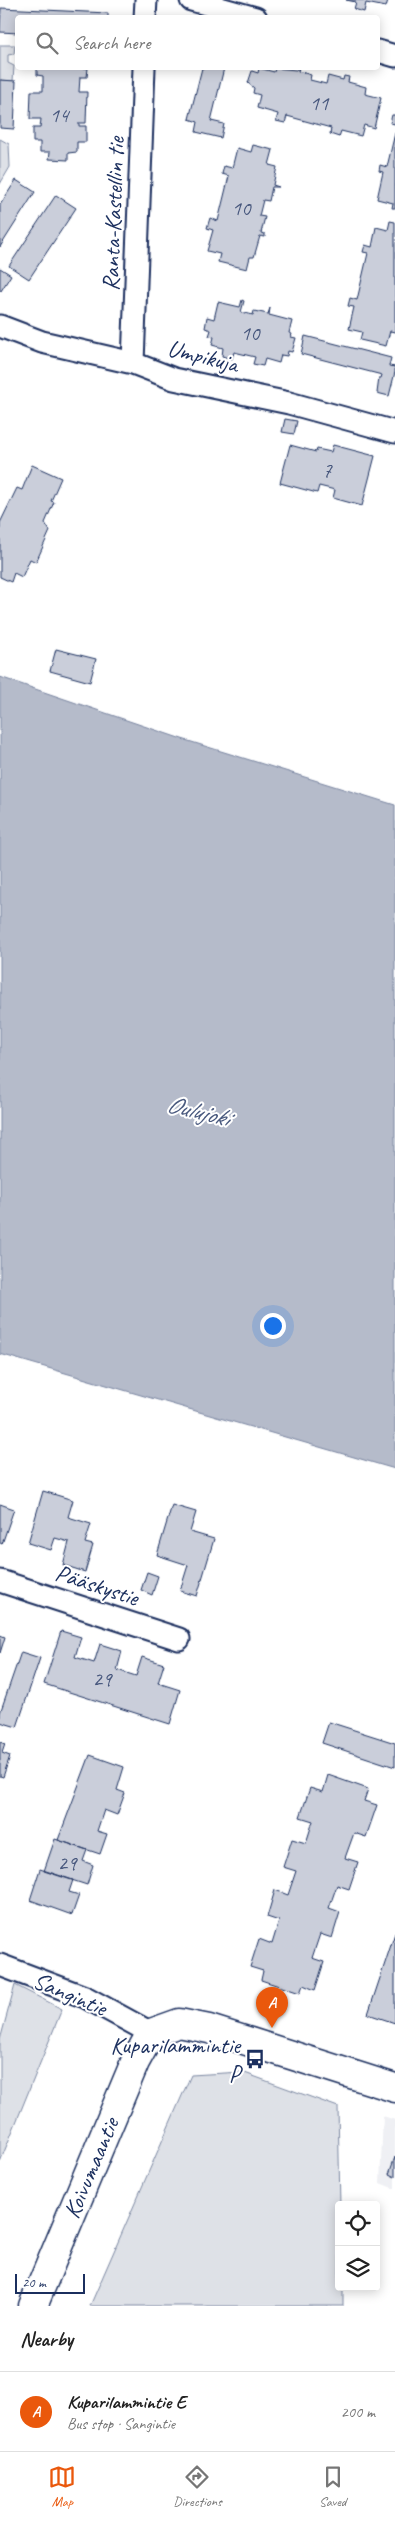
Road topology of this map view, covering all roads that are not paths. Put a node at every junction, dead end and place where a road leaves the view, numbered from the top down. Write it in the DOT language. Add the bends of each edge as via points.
graph roads {
  1 [pos="146,0"];
  2 [pos="192,0"];
  3 [pos="145,15"];
  4 [pos="245,15"];
  5 [pos="380,52"];
  6 [pos="395,56"];
  7 [pos="144,70"];
  8 [pos="0,326"];
  9 [pos="133,363"];
  10 [pos="395,432"];
  11 [pos="0,1581"];
  12 [pos="179,1640"];
  13 [pos="0,1965"];
  14 [pos="151,2032"];
  15 [pos="395,2088"];
  16 [pos="33,2306"];
  1 -- 3 [label="street"];
  2 -- 4 [label="street"];
  5 -- 6 [label="street"];
  7 -- 9 [label="street, Ranta-Kastellin tie"];
  8 -- 9 [label="street, Umpikuja" via="42,342"];
  9 -- 10 [label="street, Umpikuja" via="174,379 289,403"];
  11 -- 12 [label="street, Pääskystie"];
  13 -- 14 [label="street, Sangintie" via="85,1997"];
  14 -- 15 [label="street" via="179,2023 209,2029"];
  14 -- 16 [label="street, Koivumaantie" via="135,2062"];
}
